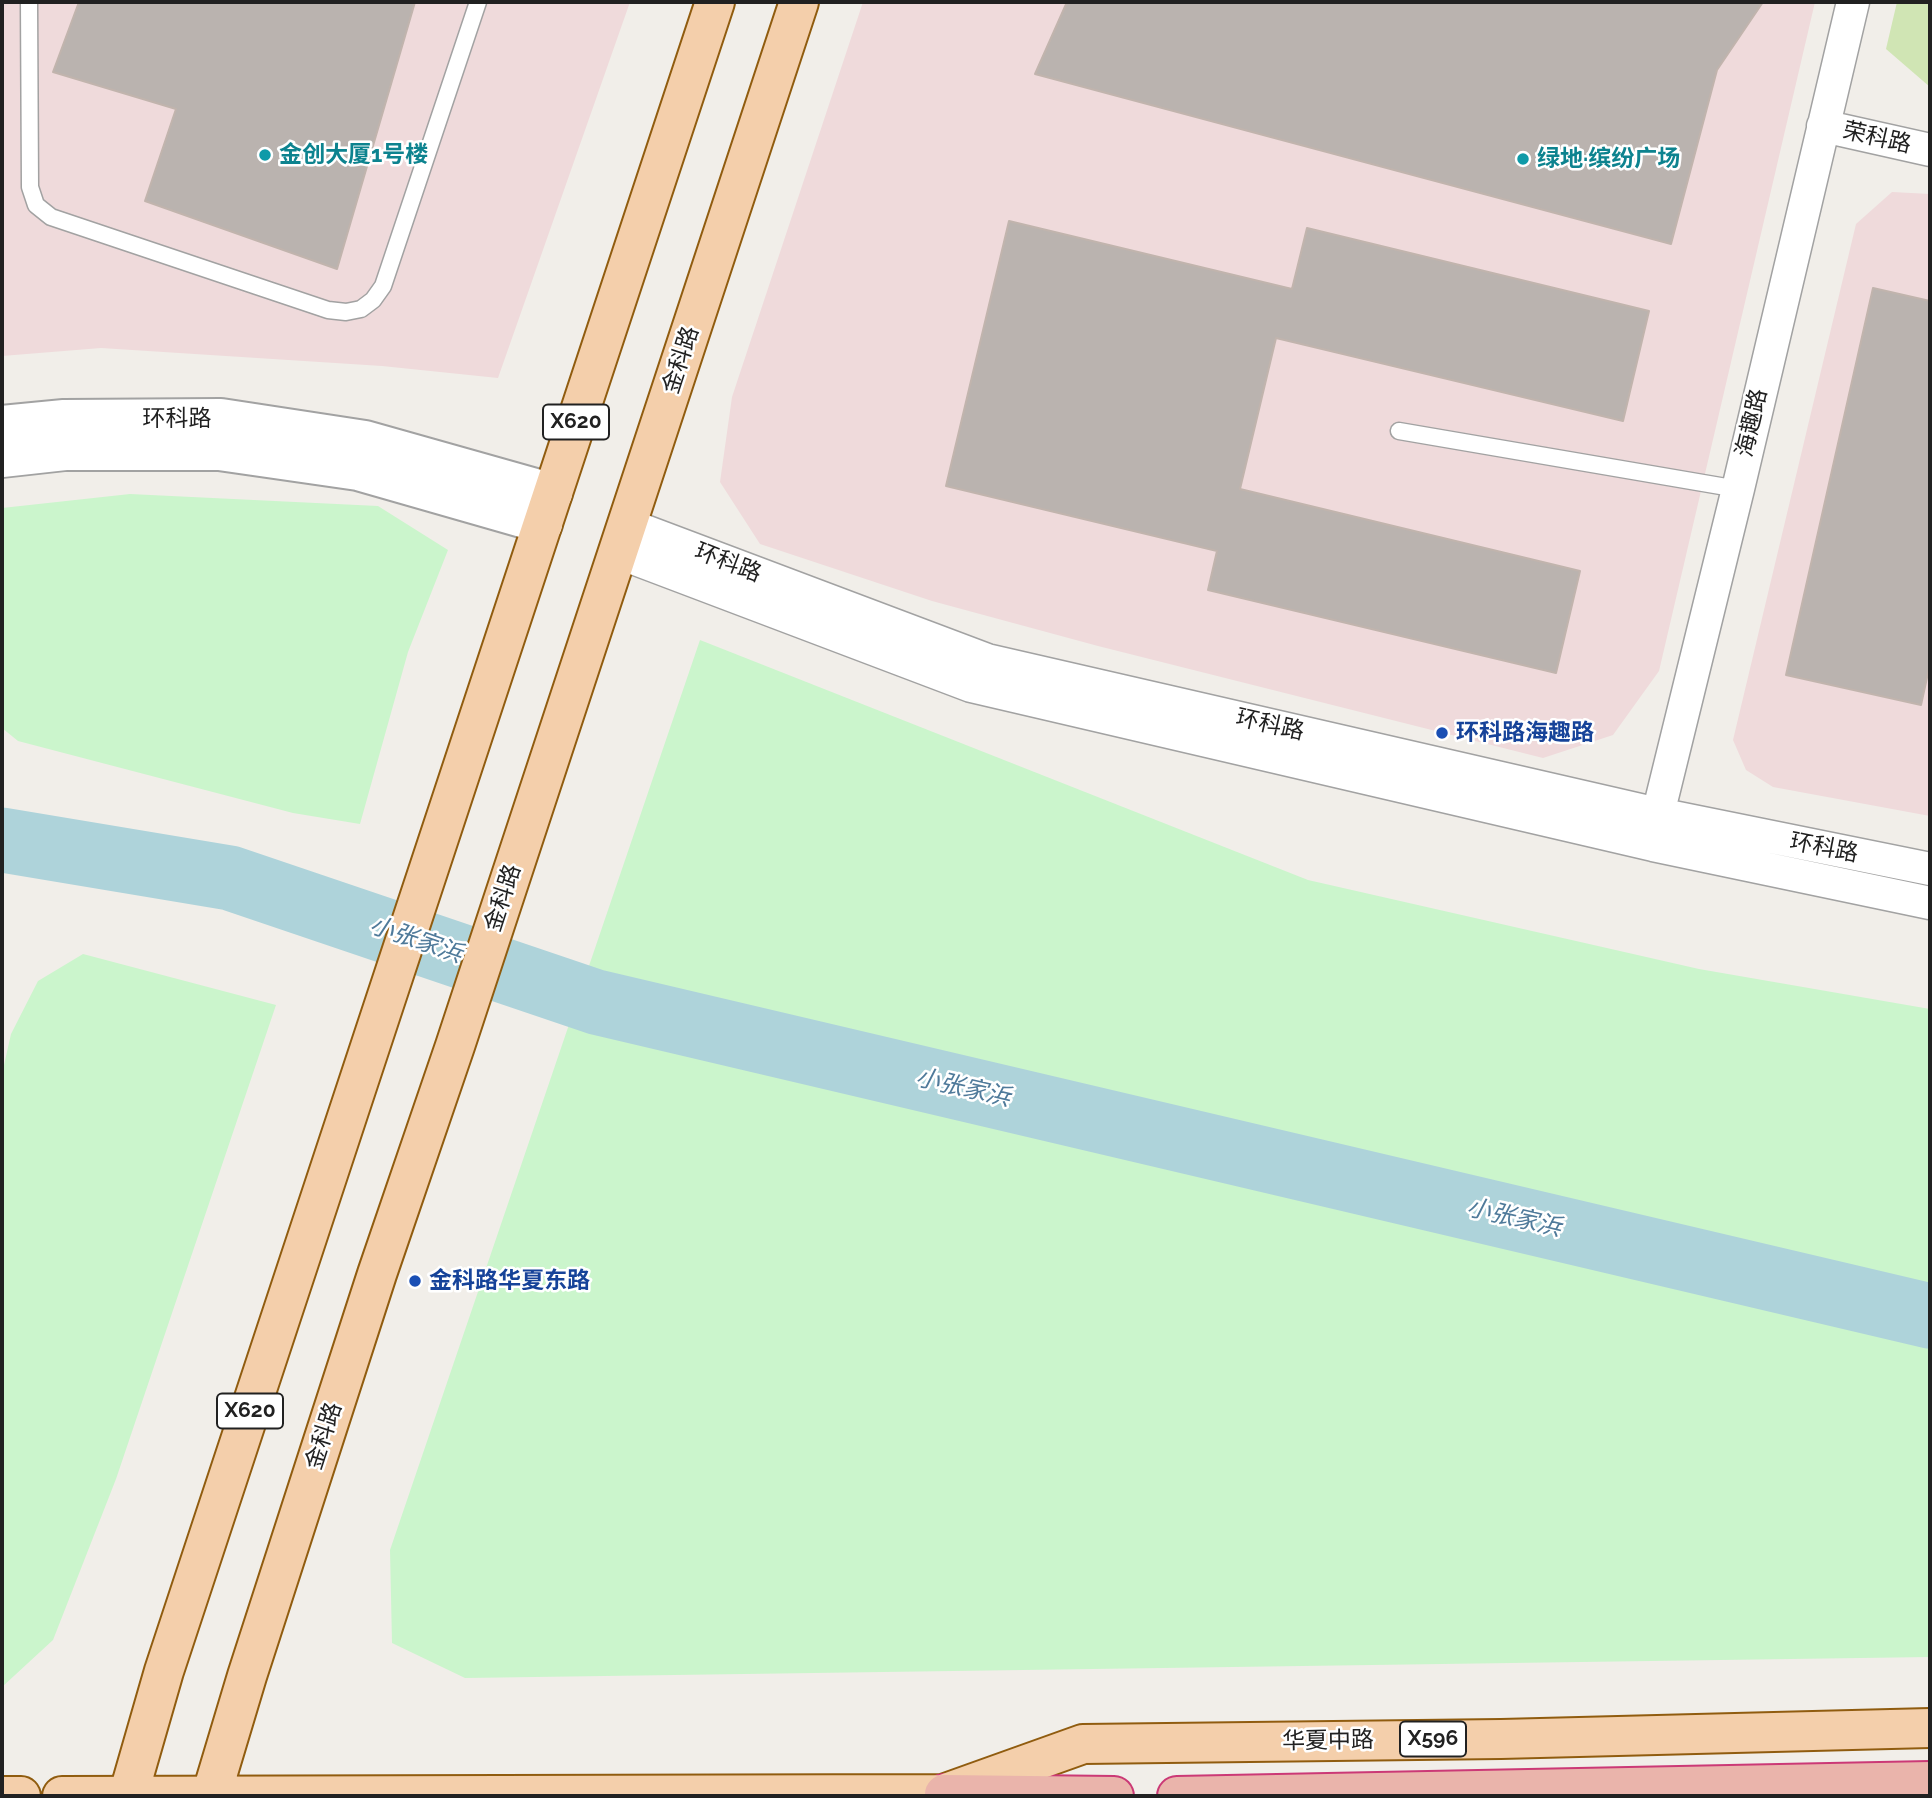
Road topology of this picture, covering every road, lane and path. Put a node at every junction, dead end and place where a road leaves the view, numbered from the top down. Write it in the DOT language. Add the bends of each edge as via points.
graph roads {
  1 [pos="29,2"];
  2 [pos="478,2"];
  3 [pos="715,2"];
  4 [pos="799,2"];
  5 [pos="1853,2"];
  6 [pos="1823,126"];
  7 [pos="1930,150"];
  8 [pos="2,425"];
  9 [pos="1399,431"];
  10 [pos="2,458"];
  11 [pos="1738,489"];
  12 [pos="548,509"];
  13 [pos="622,538"];
  14 [pos="1658,814"];
  15 [pos="1653,845"];
  16 [pos="1930,869"];
  17 [pos="1930,903"];
  18 [pos="1930,1728"];
  19 [pos="1930,1781"];
  20 [pos="948,1795"];
  21 [pos="2,1796"];
  22 [pos="21,1796"];
  23 [pos="62,1796"];
  24 [pos="128,1796"];
  25 [pos="211,1796"];
  26 [pos="1114,1796"];
  27 [pos="1177,1796"];
  1 -- 2 [label="lane" via="30,187 36,205 51,217 328,310 346,312 361,309 383,286"];
  3 -- 12 [label="main road, X620"];
  4 -- 13 [label="main road, 金科路"];
  5 -- 6 [label="street, 海趣路"];
  6 -- 7 [label="street, 荣科路"];
  6 -- 11 [label="street, 海趣路"];
  8 -- 12 [label="street, 环科路" via="64,419 221,418 365,440"];
  9 -- 11 [label="lane"];
  10 -- 12 [label="street, 环科路" via="65,451 219,451 358,471 477,504"];
  11 -- 14 [label="street, 海趣路"];
  12 -- 24 [label="main road, X620" via="164,1671"];
  13 -- 14 [label="street, 环科路" via="987,660"];
  13 -- 15 [label="street" via="971,685"];
  13 -- 25 [label="main road, 金科路" via="377,1273"];
  14 -- 15 [label="street, 海趣路"];
  14 -- 16 [label="street, 环科路"];
  15 -- 17 [label="street"];
  18 -- 20 [label="main road, 华夏中路 / X596" via="1083,1744"];
  19 -- 27 [label="highway"];
  20 -- 25 [label="main road, 华夏中路 / X596"];
  20 -- 26 [label="highway"];
  21 -- 22 [label="main road"];
  23 -- 24 [label="main road, 华夏中路 / X596"];
  24 -- 25 [label="main road, 华夏中路 / X596"];
}
